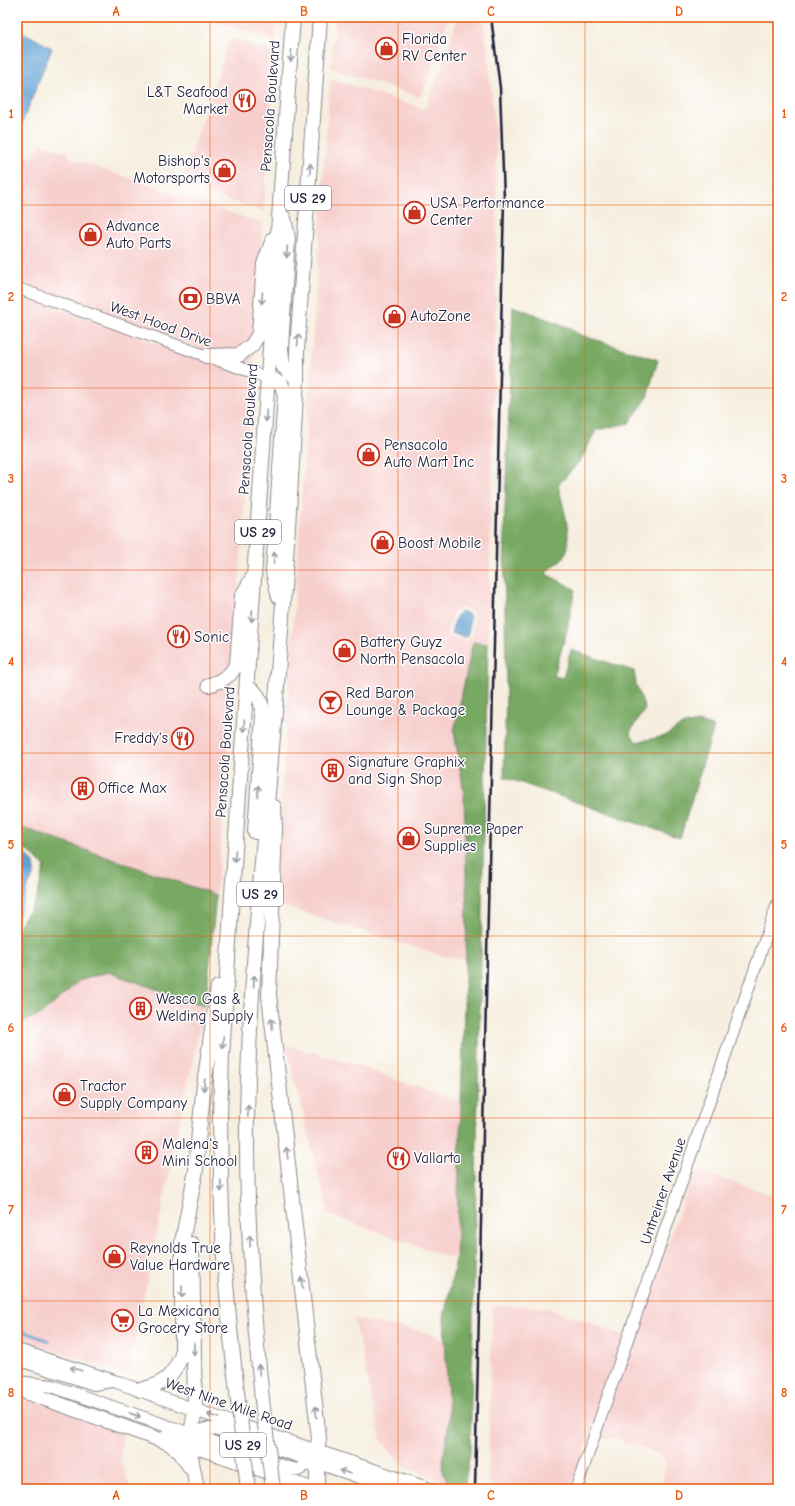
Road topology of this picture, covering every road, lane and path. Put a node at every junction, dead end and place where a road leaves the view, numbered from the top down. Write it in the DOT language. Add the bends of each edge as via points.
graph roads {
  1 [pos="293,17"];
  2 [pos="311,17"];
  3 [pos="320,17"];
  4 [pos="317,69"];
  5 [pos="281,199"];
  6 [pos="279,220"];
  7 [pos="17,288"];
  8 [pos="206,356"];
  9 [pos="268,378"];
  10 [pos="297,379"];
  11 [pos="255,573"];
  12 [pos="282,610"];
  13 [pos="209,685"];
  14 [pos="247,688"];
  15 [pos="273,740"];
  16 [pos="261,871"];
  17 [pos="232,894"];
  18 [pos="778,902"];
  19 [pos="192,1198"];
  20 [pos="17,1350"];
  21 [pos="17,1359"];
  22 [pos="17,1369"];
  23 [pos="59,1373"];
  24 [pos="114,1381"];
  25 [pos="17,1382"];
  26 [pos="17,1389"];
  27 [pos="140,1390"];
  28 [pos="195,1410"];
  29 [pos="192,1439"];
  30 [pos="315,1458"];
  31 [pos="193,1472"];
  32 [pos="197,1489"];
  33 [pos="248,1489"];
  34 [pos="273,1489"];
  35 [pos="314,1489"];
  36 [pos="317,1489"];
  37 [pos="395,1489"];
  38 [pos="426,1489"];
  39 [pos="576,1489"];
  1 -- 5 [label="highway, Pensacola Boulevard / US 29, one-way"];
  2 -- 4 [label="highway"];
  3 -- 4 [label="highway, US 29"];
  10 -- 4 [label="highway, US 29, one-way"];
  5 -- 6 [label="highway, Pensacola Boulevard / US 29"];
  5 -- 10 [label="highway, one-way" via="288,238 281,348 283,366"];
  6 -- 8 [label="highway, one-way" via="264,264 259,334 252,345 239,355"];
  6 -- 9 [label="highway, Pensacola Boulevard / US 29"];
  7 -- 8 [label="street, West Hood Drive"];
  8 -- 9 [label="street, West Hood Drive"];
  9 -- 10 [label="street, West Hood Drive"];
  9 -- 11 [label="highway, Pensacola Boulevard / US 29, one-way"];
  12 -- 9 [label="highway, one-way" via="273,572 286,395 281,383"];
  10 -- 12 [label="highway, US 29"];
  11 -- 13 [label="highway" via="242,596 237,664 230,674"];
  11 -- 14 [label="highway, Pensacola Boulevard / US 29, one-way"];
  12 -- 15 [label="highway, US 29"];
  16 -- 14 [label="highway, one-way" via="254,840 263,715 261,700 255,691"];
  14 -- 17 [label="highway, Pensacola Boulevard / US 29, one-way"];
  15 -- 16 [label="highway, US 29"];
  30 -- 15 [label="highway, one-way" via="319,1439 269,996 275,827"];
  34 -- 16 [label="highway, US 29, one-way, bridge" via="263,1409 248,1199 249,1054"];
  17 -- 19 [label="highway, one-way" via="204,1085"];
  17 -- 33 [label="highway, Pensacola Boulevard / US 29, one-way, bridge" via="222,1056 221,1168 224,1260"];
  18 -- 39 [label="street, Untreiner Avenue"];
  19 -- 27 [label="highway, one-way" via="182,1242 182,1355 175,1371 167,1379"];
  19 -- 28 [label="highway, one-way"];
  24 -- 20 [label="main road, West Nine Mile Road, one-way"];
  21 -- 23 [label="main road"];
  22 -- 23 [label="main road"];
  23 -- 24 [label="main road" via="94,1384"];
  24 -- 27 [label="main road, West Nine Mile Road"];
  25 -- 29 [label="main road, one-way" via="52,1386"];
  26 -- 31 [label="highway" via="169,1443 180,1452"];
  27 -- 28 [label="main road, West Nine Mile Road"];
  28 -- 29 [label="highway"];
  30 -- 28 [label="main road, West Nine Mile Road, one-way"];
  29 -- 30 [label="main road" via="205,1428 218,1429"];
  29 -- 31 [label="highway"];
  29 -- 35 [label="main road"];
  30 -- 36 [label="highway"];
  37 -- 30 [label="main road, one-way"];
  30 -- 38 [label="main road, West Nine Mile Road"];
  31 -- 32 [label="highway"];
}
